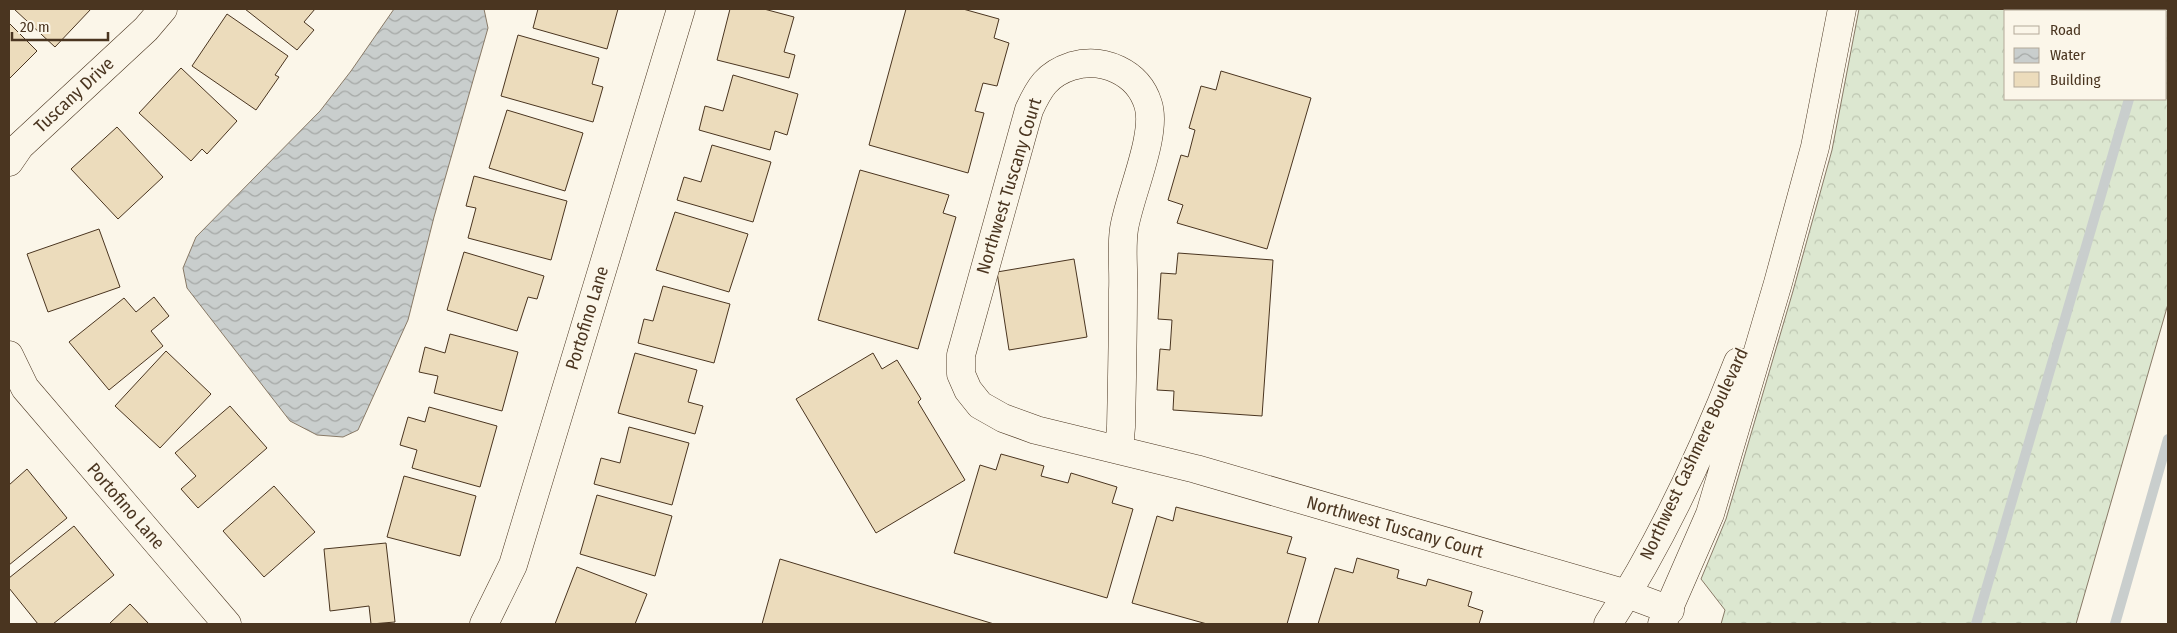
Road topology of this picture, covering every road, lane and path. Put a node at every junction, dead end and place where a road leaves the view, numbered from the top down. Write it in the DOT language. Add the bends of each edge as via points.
graph roads {
  1 [pos="163,9"];
  2 [pos="681,9"];
  3 [pos="1842,9"];
  4 [pos="9,162"];
  5 [pos="1778,283"];
  6 [pos="9,355"];
  7 [pos="17,395"];
  8 [pos="1119,450"];
  9 [pos="1627,594"];
  10 [pos="1666,617"];
  11 [pos="227,624"];
  12 [pos="484,624"];
  13 [pos="1608,624"];
  1 -- 4 [label="street, Tuscany Drive" via="146,29 20,146"];
  2 -- 12 [label="street, Portofino Lane" via="513,565"];
  3 -- 5 [label="street, Northwest Cashmere Boulevard" via="1815,147"];
  5 -- 9 [label="street, Northwest Cashmere Boulevard" via="1755,317 1724,397"];
  5 -- 10 [label="street, Northwest Cashmere Boulevard" via="1710,514"];
  6 -- 7 [label="street"];
  7 -- 11 [label="street, Portofino Lane"];
  8 -- 8 [label="street, Northwest Tuscany Court" via="1123,231 1150,130 1149,106 1141,88 1127,74 1108,65 1088,62 1052,76 1038,89 1029,110 965,336 961,374 980,405 1003,418 1036,430"];
  8 -- 9 [label="street, Northwest Tuscany Court" via="1196,469"];
  9 -- 10 [label="street, Northwest Tuscany Court"];
  9 -- 13 [label="street, Northwest Cashmere Boulevard"];
}
